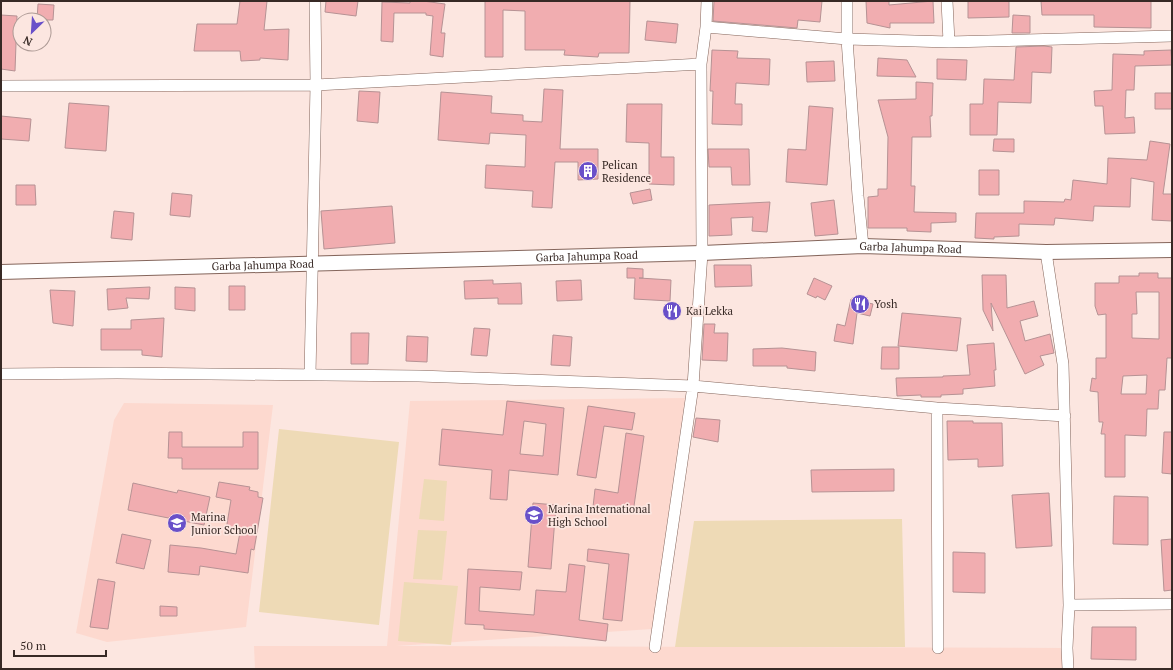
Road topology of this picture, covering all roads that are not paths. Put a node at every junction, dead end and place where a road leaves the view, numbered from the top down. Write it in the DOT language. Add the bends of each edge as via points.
graph roads {
  1 [pos="315,1"];
  2 [pos="707,1"];
  3 [pos="847,1"];
  4 [pos="947,1"];
  5 [pos="706,27"];
  6 [pos="1172,36"];
  7 [pos="847,39"];
  8 [pos="949,42"];
  9 [pos="701,64"];
  10 [pos="316,85"];
  11 [pos="1,86"];
  12 [pos="863,246"];
  13 [pos="1172,250"];
  14 [pos="1046,252"];
  15 [pos="702,253"];
  16 [pos="312,262"];
  17 [pos="1,272"];
  18 [pos="1,374"];
  19 [pos="310,375"];
  20 [pos="693,386"];
  21 [pos="937,408"];
  22 [pos="1065,416"];
  23 [pos="1172,604"];
  24 [pos="1069,606"];
  25 [pos="655,647"];
  26 [pos="938,648"];
  27 [pos="1068,669"];
  1 -- 10 [label="street"];
  2 -- 5 [label="street"];
  3 -- 7 [label="street"];
  4 -- 8 [label="street"];
  5 -- 7 [label="street"];
  5 -- 9 [label="street"];
  6 -- 8 [label="street"];
  7 -- 8 [label="street"];
  7 -- 12 [label="street"];
  9 -- 10 [label="street"];
  9 -- 15 [label="street"];
  10 -- 11 [label="street"];
  10 -- 16 [label="street"];
  12 -- 14 [label="street, Garba Jahumpa Road"];
  12 -- 15 [label="street, Garba Jahumpa Road"];
  13 -- 14 [label="street, Garba Jahumpa Road"];
  14 -- 22 [label="street" via="1063,364"];
  15 -- 16 [label="street, Garba Jahumpa Road"];
  15 -- 20 [label="street"];
  16 -- 17 [label="street, Garba Jahumpa Road"];
  16 -- 19 [label="street"];
  18 -- 19 [label="street"];
  19 -- 20 [label="street" via="419,376"];
  20 -- 21 [label="street"];
  20 -- 25 [label="street"];
  21 -- 22 [label="street"];
  21 -- 26 [label="street"];
  22 -- 24 [label="street"];
  23 -- 24 [label="street"];
  24 -- 27 [label="street"];
}
